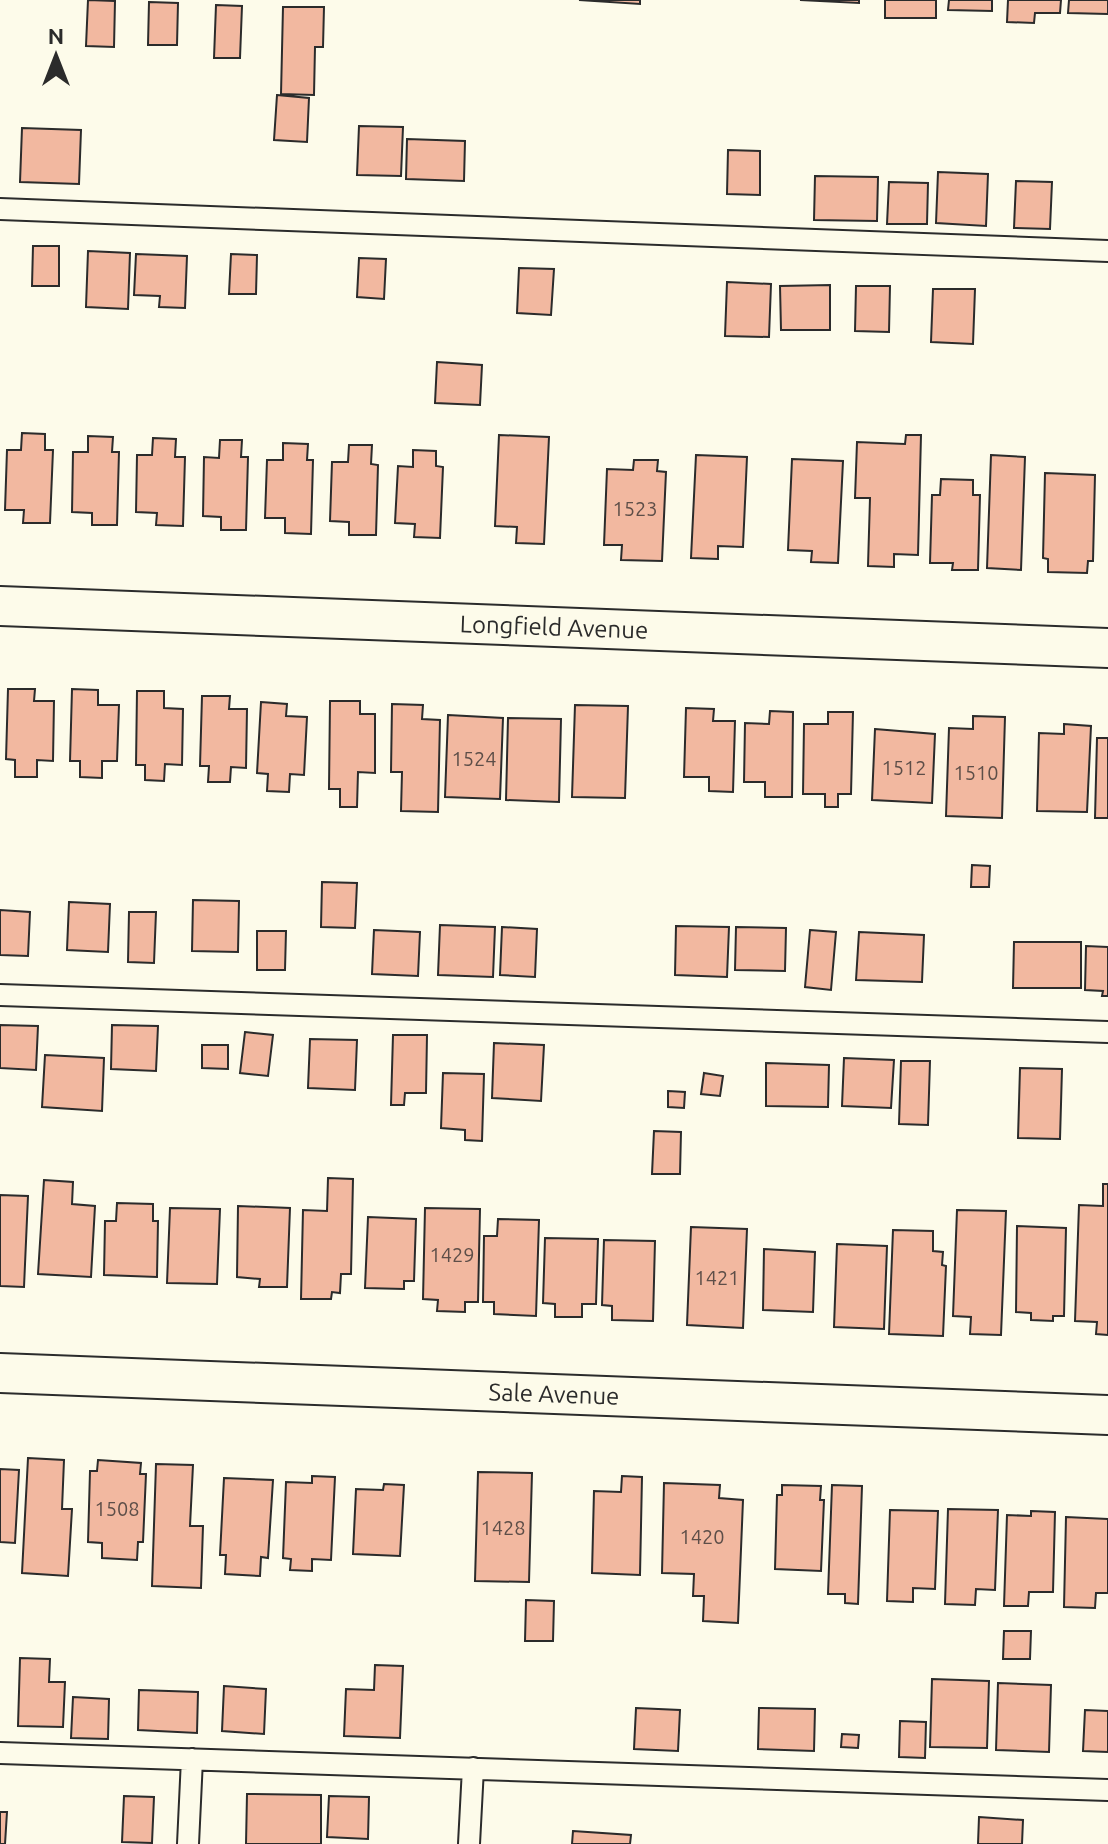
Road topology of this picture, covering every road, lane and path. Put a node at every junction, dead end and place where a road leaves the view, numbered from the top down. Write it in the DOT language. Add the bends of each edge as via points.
graph roads {
  1 [pos="0,209"];
  2 [pos="1108,251"];
  3 [pos="0,606"];
  4 [pos="1108,648"];
  5 [pos="0,995"];
  6 [pos="1108,1032"];
  7 [pos="0,1373"];
  8 [pos="1108,1415"];
  9 [pos="0,1753"];
  10 [pos="192,1759"];
  11 [pos="473,1768"];
  12 [pos="1108,1790"];
  13 [pos="188,1844"];
  14 [pos="469,1844"];
  1 -- 2 [label="lane"];
  3 -- 4 [label="street, Longfield Avenue"];
  5 -- 6 [label="lane"];
  7 -- 8 [label="street, Sale Avenue"];
  9 -- 10 [label="lane"];
  10 -- 11 [label="lane"];
  10 -- 13 [label="lane"];
  11 -- 12 [label="lane"];
  11 -- 14 [label="lane"];
}
